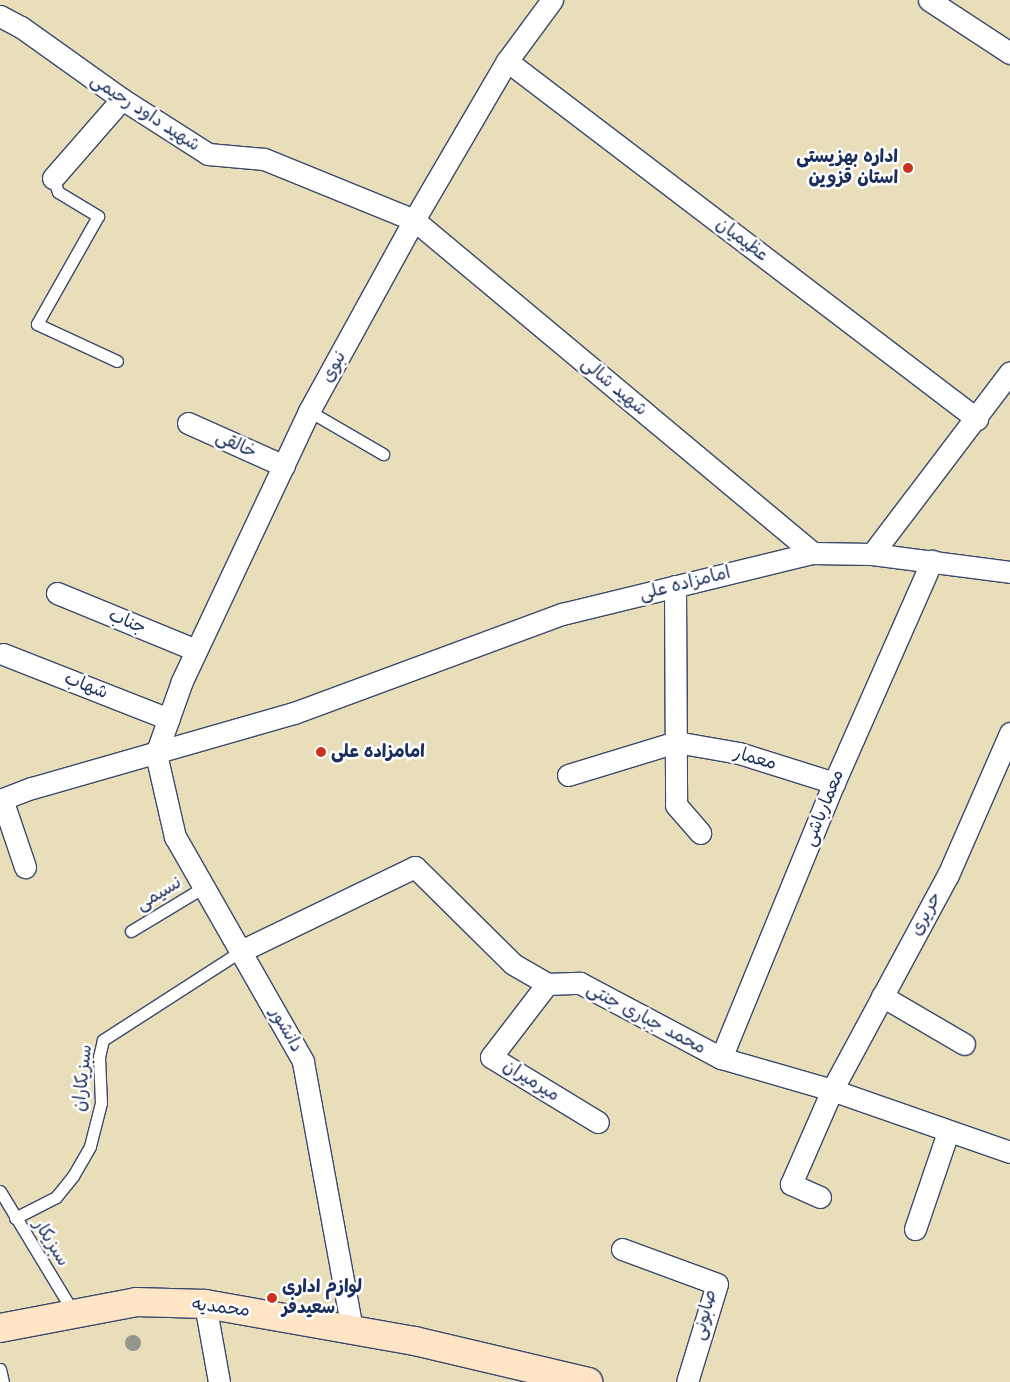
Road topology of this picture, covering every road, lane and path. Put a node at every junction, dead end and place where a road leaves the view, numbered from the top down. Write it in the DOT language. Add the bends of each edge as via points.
graph roads {
  1 [pos="552,0"];
  2 [pos="929,0"];
  3 [pos="0,16"];
  4 [pos="1010,53"];
  5 [pos="507,61"];
  6 [pos="122,99"];
  7 [pos="53,178"];
  8 [pos="414,220"];
  9 [pos="117,361"];
  10 [pos="1010,372"];
  11 [pos="309,412"];
  12 [pos="977,419"];
  13 [pos="188,423"];
  14 [pos="383,454"];
  15 [pos="284,466"];
  16 [pos="813,553"];
  17 [pos="872,554"];
  18 [pos="932,562"];
  19 [pos="1010,572"];
  20 [pos="675,586"];
  21 [pos="57,593"];
  22 [pos="196,650"];
  23 [pos="3,654"];
  24 [pos="168,719"];
  25 [pos="1010,733"];
  26 [pos="676,742"];
  27 [pos="156,754"];
  28 [pos="568,776"];
  29 [pos="834,783"];
  30 [pos="1,800"];
  31 [pos="700,833"];
  32 [pos="25,867"];
  33 [pos="204,887"];
  34 [pos="131,931"];
  35 [pos="241,951"];
  36 [pos="546,984"];
  37 [pos="882,996"];
  38 [pos="964,1044"];
  39 [pos="721,1058"];
  40 [pos="832,1090"];
  41 [pos="598,1122"];
  42 [pos="948,1132"];
  43 [pos="1010,1152"];
  44 [pos="0,1191"];
  45 [pos="820,1197"];
  46 [pos="15,1218"];
  47 [pos="915,1229"];
  48 [pos="622,1249"];
  49 [pos="205,1304"];
  50 [pos="74,1314"];
  51 [pos="0,1328"];
  52 [pos="352,1330"];
  53 [pos="0,1369"];
  54 [pos="3,1382"];
  55 [pos="219,1382"];
  56 [pos="588,1382"];
  57 [pos="686,1382"];
  1 -- 5 [label="street, نبوی"];
  2 -- 4 [label="street"];
  3 -- 6 [label="street, شهید داود رحیمی" via="21,26"];
  5 -- 8 [label="street, نبوی"];
  5 -- 12 [label="street, عظیمیان"];
  6 -- 7 [label="street"];
  6 -- 8 [label="street, شهید داود رحیمی" via="208,154 264,159"];
  7 -- 9 [label="lane" via="58,192 98,216 37,324"];
  8 -- 11 [label="street, نبوی"];
  8 -- 16 [label="street, شهید شالی"];
  10 -- 12 [label="street"];
  11 -- 14 [label="lane"];
  11 -- 15 [label="street, نبوی"];
  12 -- 17 [label="street"];
  13 -- 15 [label="street, خالقی"];
  15 -- 22 [label="street, نبوی"];
  16 -- 17 [label="street, امامزاده علی"];
  16 -- 20 [label="street, امامزاده علی"];
  17 -- 18 [label="street, امامزاده علی"];
  18 -- 19 [label="street, امامزاده علی"];
  18 -- 29 [label="street, معمارباشی"];
  20 -- 26 [label="street"];
  20 -- 27 [label="street, امامزاده علی" via="562,614 356,692"];
  21 -- 22 [label="street, جناب"];
  22 -- 24 [label="street, نبوی"];
  23 -- 24 [label="street, شهاب"];
  24 -- 27 [label="street, نبوی"];
  25 -- 37 [label="street, حریری" via="948,875"];
  26 -- 28 [label="street, معمار"];
  26 -- 29 [label="street, معمار" via="739,753"];
  26 -- 31 [label="street" via="676,805"];
  27 -- 30 [label="street, امامزاده علی" via="32,788"];
  27 -- 33 [label="street, دانشور" via="175,837"];
  29 -- 39 [label="street, معمارباشی"];
  30 -- 32 [label="street"];
  33 -- 34 [label="lane, نسیمی"];
  33 -- 35 [label="street, دانشور"];
  35 -- 36 [label="street" via="415,867 513,964"];
  35 -- 46 [label="lane, سبزیکاران" via="103,1040 99,1057 100,1103 90,1146 56,1197"];
  35 -- 52 [label="street, دانشور" via="303,1061"];
  36 -- 39 [label="street, محمد جباری جنتی" via="580,983"];
  36 -- 41 [label="street, میرمیران" via="491,1057"];
  37 -- 38 [label="street"];
  37 -- 40 [label="street, حریری"];
  39 -- 40 [label="street, محمد جباری جنتی"];
  40 -- 42 [label="street, محمد جباری جنتی"];
  40 -- 45 [label="street, حریری" via="791,1184"];
  42 -- 43 [label="street, محمد جباری جنتی"];
  42 -- 47 [label="street"];
  44 -- 46 [label="lane, سبزیکار"];
  46 -- 50 [label="lane, سبزیکار"];
  48 -- 57 [label="street, صابونی" via="717,1284"];
  49 -- 50 [label="street, محمدیه" via="136,1302"];
  49 -- 52 [label="street, محمدیه"];
  49 -- 55 [label="street"];
  50 -- 51 [label="street, محمدیه"];
  52 -- 56 [label="street, محمدیه"];
  53 -- 54 [label="lane"];
}
